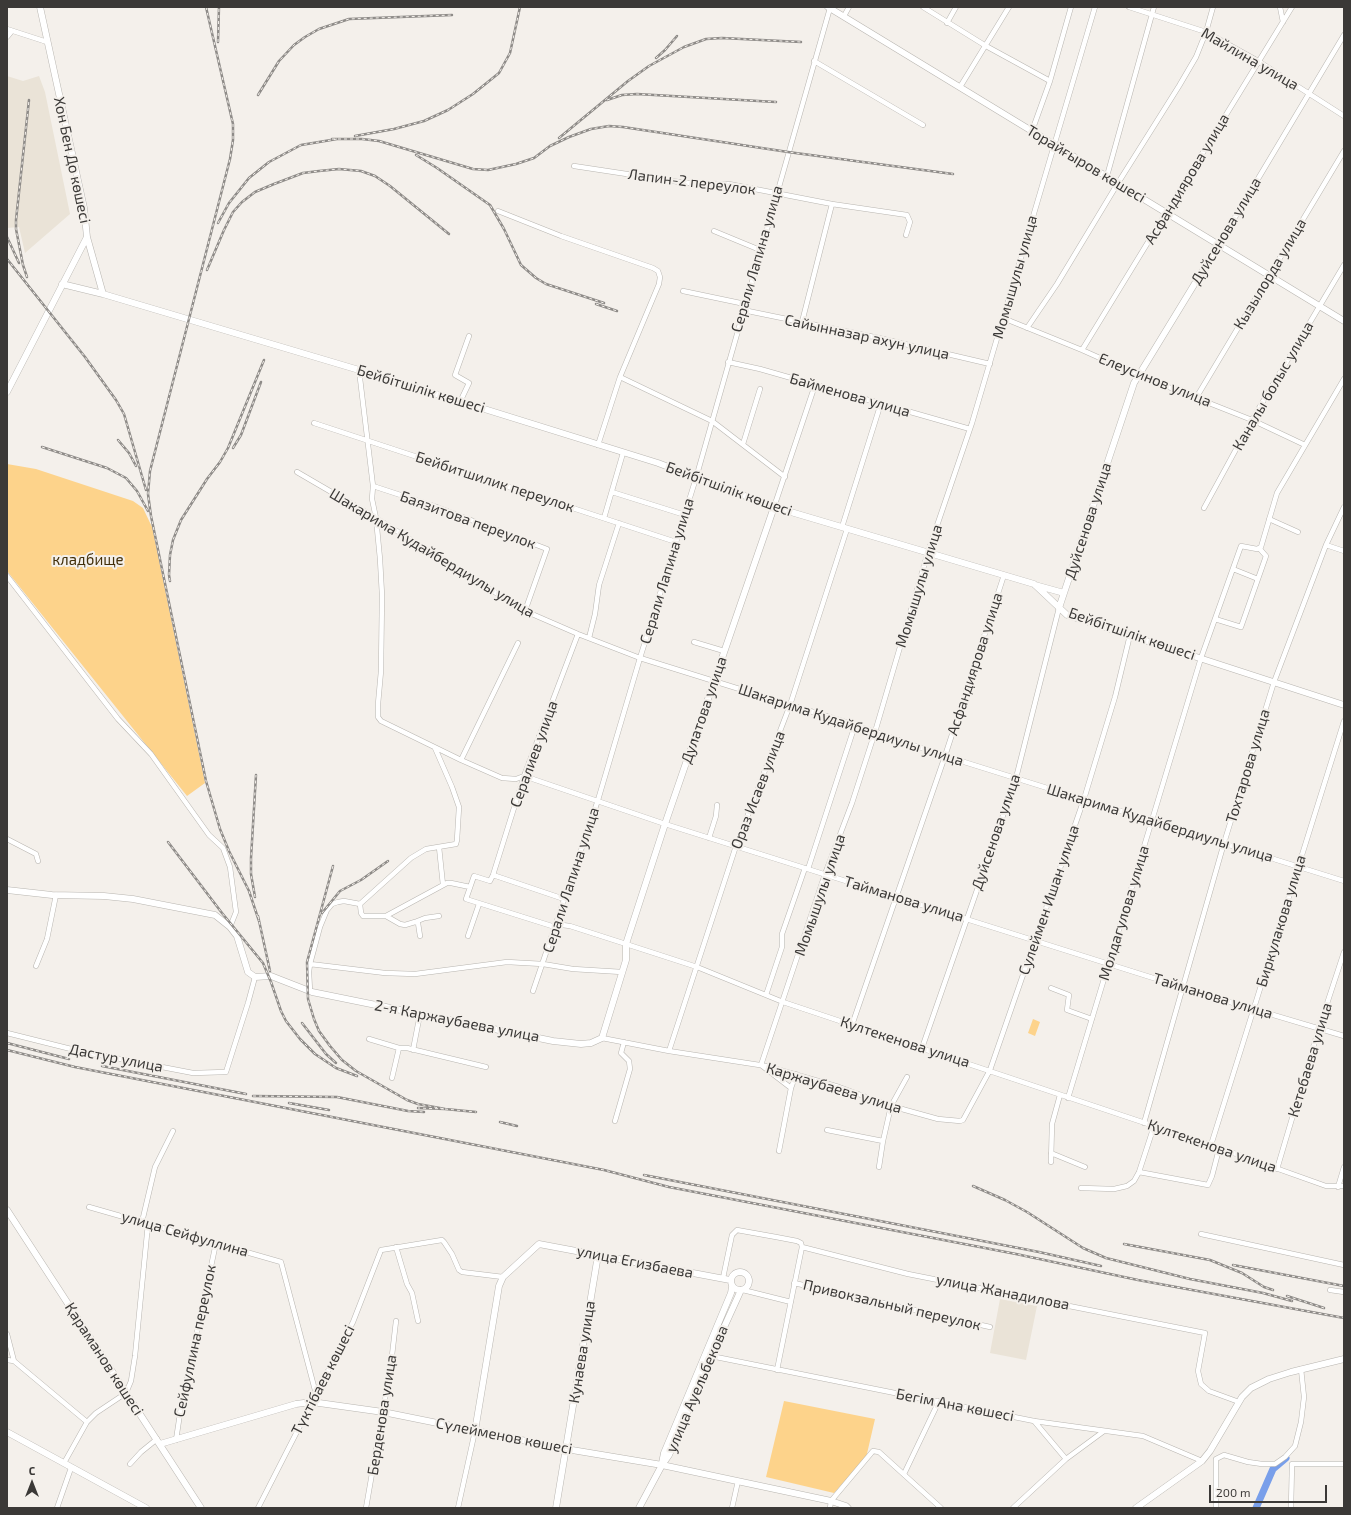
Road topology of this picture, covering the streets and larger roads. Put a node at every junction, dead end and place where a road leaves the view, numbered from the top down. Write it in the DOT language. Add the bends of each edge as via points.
graph roads {
  1 [pos="40,7"];
  2 [pos="829,7"];
  3 [pos="849,7"];
  4 [pos="923,7"];
  5 [pos="956,7"];
  6 [pos="1009,7"];
  7 [pos="1071,7"];
  8 [pos="1095,7"];
  9 [pos="1129,7"];
  10 [pos="1154,7"];
  11 [pos="1213,7"];
  12 [pos="1280,7"];
  13 [pos="1292,7"];
  14 [pos="1152,14"];
  15 [pos="844,16"];
  16 [pos="1283,22"];
  17 [pos="947,23"];
  18 [pos="9,30"];
  19 [pos="1206,32"];
  20 [pos="1344,35"];
  21 [pos="7,37"];
  22 [pos="47,42"];
  23 [pos="986,46"];
  24 [pos="814,61"];
  25 [pos="1258,61"];
  26 [pos="1050,81"];
  27 [pos="960,87"];
  28 [pos="1309,93"];
  29 [pos="1344,116"];
  30 [pos="923,125"];
  31 [pos="1032,131"];
  32 [pos="1054,144"];
  33 [pos="1344,151"];
  34 [pos="574,166"];
  35 [pos="1107,176"];
  36 [pos="1118,183"];
  37 [pos="776,193"];
  38 [pos="832,204"];
  39 [pos="498,211"];
  40 [pos="1167,212"];
  41 [pos="714,231"];
  42 [pos="906,235"];
  43 [pos="87,236"];
  44 [pos="1219,244"];
  45 [pos="760,250"];
  46 [pos="1344,265"];
  47 [pos="1269,275"];
  48 [pos="62,284"];
  49 [pos="683,291"];
  50 [pos="103,294"];
  51 [pos="745,304"];
  52 [pos="1320,306"];
  53 [pos="743,310"];
  54 [pos="1003,318"];
  55 [pos="1344,321"];
  56 [pos="802,322"];
  57 [pos="1027,328"];
  58 [pos="469,336"];
  59 [pos="1082,350"];
  60 [pos="728,362"];
  61 [pos="990,364"];
  62 [pos="359,370"];
  63 [pos="1138,375"];
  64 [pos="620,377"];
  65 [pos="1344,379"];
  66 [pos="815,384"];
  67 [pos="760,389"];
  68 [pos="7,392"];
  69 [pos="1196,398"];
  70 [pos="460,402"];
  71 [pos="880,403"];
  72 [pos="1252,420"];
  73 [pos="712,421"];
  74 [pos="314,423"];
  75 [pos="970,429"];
  76 [pos="368,440"];
  77 [pos="743,444"];
  78 [pos="598,445"];
  79 [pos="1305,445"];
  80 [pos="623,453"];
  81 [pos="297,472"];
  82 [pos="785,477"];
  83 [pos="696,478"];
  84 [pos="372,486"];
  85 [pos="612,492"];
  86 [pos="774,507"];
  87 [pos="1344,507"];
  88 [pos="1204,508"];
  89 [pos="685,515"];
  90 [pos="376,518"];
  91 [pos="604,518"];
  92 [pos="1269,519"];
  93 [pos="619,523"];
  94 [pos="844,528"];
  95 [pos="1298,532"];
  96 [pos="676,542"];
  97 [pos="1326,545"];
  98 [pos="1259,548"];
  99 [pos="1344,551"];
  100 [pos="928,552"];
  101 [pos="1233,569"];
  102 [pos="1004,575"];
  103 [pos="7,576"];
  104 [pos="1258,579"];
  105 [pos="1034,584"];
  106 [pos="1064,593"];
  107 [pos="1059,608"];
  108 [pos="525,611"];
  109 [pos="1215,619"];
  110 [pos="578,634"];
  111 [pos="1130,635"];
  112 [pos="590,638"];
  113 [pos="694,642"];
  114 [pos="518,643"];
  115 [pos="724,651"];
  116 [pos="640,658"];
  117 [pos="1201,658"];
  118 [pos="714,680"];
  119 [pos="1274,682"];
  120 [pos="790,705"];
  121 [pos="1344,705"];
  122 [pos="1344,721"];
  123 [pos="855,726"];
  124 [pos="875,732"];
  125 [pos="434,747"];
  126 [pos="945,756"];
  127 [pos="461,760"];
  128 [pos="524,776"];
  129 [pos="1016,778"];
  130 [pos="1084,799"];
  131 [pos="598,800"];
  132 [pos="717,805"];
  133 [pos="1152,821"];
  134 [pos="665,824"];
  135 [pos="709,838"];
  136 [pos="7,839"];
  137 [pos="1224,843"];
  138 [pos="736,846"];
  139 [pos="439,847"];
  140 [pos="38,861"];
  141 [pos="1298,866"];
  142 [pos="807,869"];
  143 [pos="825,874"];
  144 [pos="493,875"];
  145 [pos="1344,881"];
  146 [pos="443,885"];
  147 [pos="470,888"];
  148 [pos="7,890"];
  149 [pos="56,895"];
  150 [pos="897,897"];
  151 [pos="564,899"];
  152 [pos="360,904"];
  153 [pos="479,904"];
  154 [pos="386,916"];
  155 [pos="439,916"];
  156 [pos="967,919"];
  157 [pos="414,922"];
  158 [pos="230,927"];
  159 [pos="555,927"];
  160 [pos="420,936"];
  161 [pos="468,936"];
  162 [pos="1035,940"];
  163 [pos="626,944"];
  164 [pos="1344,952"];
  165 [pos="310,964"];
  166 [pos="543,964"];
  167 [pos="1109,964"];
  168 [pos="36,966"];
  169 [pos="697,967"];
  170 [pos="622,972"];
  171 [pos="255,977"];
  172 [pos="1183,987"];
  173 [pos="1051,988"];
  174 [pos="533,991"];
  175 [pos="311,992"];
  176 [pos="766,995"];
  177 [pos="783,1002"];
  178 [pos="1254,1009"];
  179 [pos="420,1014"];
  180 [pos="1092,1020"];
  181 [pos="852,1024"];
  182 [pos="1319,1028"];
  183 [pos="7,1032"];
  184 [pos="1344,1036"];
  185 [pos="602,1038"];
  186 [pos="369,1039"];
  187 [pos="624,1042"];
  188 [pos="399,1048"];
  189 [pos="922,1048"];
  190 [pos="413,1050"];
  191 [pos="668,1051"];
  192 [pos="761,1065"];
  193 [pos="486,1067"];
  194 [pos="990,1070"];
  195 [pos="796,1074"];
  196 [pos="906,1077"];
  197 [pos="392,1078"];
  198 [pos="790,1088"];
  199 [pos="1060,1095"];
  200 [pos="1068,1098"];
  201 [pos="891,1106"];
  202 [pos="615,1121"];
  203 [pos="1144,1123"];
  204 [pos="1154,1126"];
  205 [pos="827,1130"];
  206 [pos="173,1131"];
  207 [pos="883,1141"];
  208 [pos="1211,1145"];
  209 [pos="1219,1149"];
  210 [pos="779,1151"];
  211 [pos="1052,1153"];
  212 [pos="1051,1162"];
  213 [pos="880,1167"];
  214 [pos="1085,1167"];
  215 [pos="1344,1167"];
  216 [pos="1277,1169"];
  217 [pos="1139,1172"];
  218 [pos="1344,1186"];
  219 [pos="1338,1187"];
  220 [pos="1081,1188"];
  221 [pos="89,1207"];
  222 [pos="7,1210"];
  223 [pos="142,1222"];
  224 [pos="148,1224"];
  225 [pos="1201,1234"];
  226 [pos="216,1243"];
  227 [pos="396,1247"];
  228 [pos="802,1247"];
  229 [pos="598,1255"];
  230 [pos="1344,1264"];
  231 [pos="503,1277"];
  232 [pos="723,1278"];
  233 [pos="730,1280"];
  234 [pos="794,1283"];
  235 [pos="732,1287"];
  236 [pos="742,1290"];
  237 [pos="1330,1290"];
  238 [pos="1344,1292"];
  239 [pos="791,1302"];
  240 [pos="396,1321"];
  241 [pos="418,1321"];
  242 [pos="990,1327"];
  243 [pos="7,1334"];
  244 [pos="708,1355"];
  245 [pos="1344,1359"];
  246 [pos="7,1360"];
  247 [pos="14,1361"];
  248 [pos="1301,1369"];
  249 [pos="777,1370"];
  250 [pos="126,1393"];
  251 [pos="316,1394"];
  252 [pos="939,1401"];
  253 [pos="312,1402"];
  254 [pos="1239,1402"];
  255 [pos="383,1412"];
  256 [pos="1034,1421"];
  257 [pos="86,1422"];
  258 [pos="1104,1431"];
  259 [pos="7,1432"];
  260 [pos="476,1432"];
  261 [pos="176,1440"];
  262 [pos="159,1441"];
  263 [pos="566,1449"];
  264 [pos="1206,1456"];
  265 [pos="1066,1459"];
  266 [pos="1216,1459"];
  267 [pos="1202,1461"];
  268 [pos="64,1463"];
  269 [pos="130,1464"];
  270 [pos="1344,1464"];
  271 [pos="662,1465"];
  272 [pos="71,1468"];
  273 [pos="904,1474"];
  274 [pos="738,1481"];
  275 [pos="830,1505"];
  276 [pos="57,1508"];
  277 [pos="146,1508"];
  278 [pos="201,1508"];
  279 [pos="258,1508"];
  280 [pos="366,1508"];
  281 [pos="458,1508"];
  282 [pos="556,1508"];
  283 [pos="639,1508"];
  284 [pos="732,1508"];
  285 [pos="848,1508"];
  286 [pos="941,1508"];
  287 [pos="1013,1508"];
  288 [pos="1136,1508"];
  289 [pos="1216,1508"];
  290 [pos="1291,1508"];
  1 -- 22 [label="street, Хон Бен До көшесі"];
  2 -- 15 [label="street, Торайғыров көшесі"];
  2 -- 24 [label="street, Серали Лапина улица"];
  3 -- 15 [label="street"];
  4 -- 17 [label="street"];
  5 -- 17 [label="street"];
  6 -- 23 [label="street"];
  7 -- 26 [label="street"];
  8 -- 32 [label="street, Момышулы улица"];
  9 -- 14 [label="street, Майлина улица"];
  10 -- 14 [label="street"];
  11 -- 19 [label="street"];
  12 -- 16 [label="street"];
  13 -- 16 [label="street, Асфандиярова улица"];
  14 -- 19 [label="street, Майлина улица"];
  14 -- 35 [label="street"];
  15 -- 27 [label="street, Торайғыров көшесі"];
  16 -- 25 [label="street, Асфандиярова улица"];
  17 -- 23 [label="street"];
  18 -- 21 [label="street"];
  18 -- 22 [label="street"];
  19 -- 25 [label="street, Майлина улица"];
  19 -- 36 [label="street" via="1196,57"];
  20 -- 28 [label="street, Дуйсенова улица"];
  22 -- 43 [label="street, Хон Бен До көшесі" via="84,208"];
  23 -- 26 [label="street"];
  23 -- 27 [label="street"];
  24 -- 30 [label="street"];
  24 -- 37 [label="street, Серали Лапина улица"];
  25 -- 28 [label="street, Майлина улица"];
  25 -- 40 [label="street, Асфандиярова улица"];
  26 -- 31 [label="street"];
  27 -- 31 [label="street, Торайғыров көшесі"];
  28 -- 29 [label="street, Майлина улица"];
  28 -- 44 [label="street, Дуйсенова улица"];
  31 -- 32 [label="street, Торайғыров көшесі"];
  32 -- 35 [label="street, Торайғыров көшесі"];
  32 -- 54 [label="street, Момышулы улица"];
  33 -- 47 [label="street, Кызылорда улица"];
  34 -- 37 [label="street, Лапин-2 переулок" via="686,183 729,184"];
  35 -- 36 [label="street, Торайғыров көшесі"];
  36 -- 40 [label="street, Торайғыров көшесі"];
  36 -- 57 [label="street" via="1057,284"];
  37 -- 38 [label="street, Лапин-2 переулок"];
  37 -- 45 [label="street, Серали Лапина улица"];
  38 -- 42 [label="street, Лапин-2 переулок" via="908,215 910,222"];
  38 -- 56 [label="street"];
  39 -- 64 [label="street" via="658,271 659,284"];
  40 -- 44 [label="street, Торайғыров көшесі"];
  40 -- 59 [label="street, Асфандиярова улица"];
  41 -- 45 [label="street"];
  43 -- 48 [label="street, Хон Бен До көшесі"];
  43 -- 50 [label="street"];
  44 -- 47 [label="street, Торайғыров көшесі"];
  44 -- 63 [label="street, Дуйсенова улица"];
  45 -- 51 [label="street, Серали Лапина улица"];
  46 -- 52 [label="street, Каналы болыс улица"];
  47 -- 52 [label="street, Торайғыров көшесі"];
  47 -- 69 [label="street, Кызылорда улица"];
  48 -- 50 [label="street, Бейбітшілік көшесі"];
  48 -- 68 [label="street, Хон Бен До көшесі"];
  49 -- 51 [label="street"];
  50 -- 62 [label="street, Бейбітшілік көшесі"];
  51 -- 53 [label="street, Серали Лапина улица"];
  52 -- 55 [label="street, Торайғыров көшесі"];
  52 -- 72 [label="street, Каналы болыс улица"];
  53 -- 56 [label="street, Сайынназар ахун улица"];
  53 -- 60 [label="street, Серали Лапина улица"];
  54 -- 57 [label="street, Елеусинов улица"];
  54 -- 61 [label="street, Момышулы улица"];
  56 -- 61 [label="street, Сайынназар ахун улица"];
  57 -- 59 [label="street, Елеусинов улица"];
  58 -- 70 [label="street" via="455,375 469,383"];
  59 -- 63 [label="street, Елеусинов улица"];
  60 -- 66 [label="street, Байменова улица"];
  60 -- 73 [label="street, Серали Лапина улица"];
  61 -- 75 [label="street, Момышулы улица"];
  62 -- 70 [label="street, Бейбітшілік көшесі"];
  62 -- 76 [label="street"];
  63 -- 69 [label="street, Елеусинов улица"];
  63 -- 106 [label="street, Дуйсенова улица"];
  64 -- 73 [label="street"];
  64 -- 78 [label="street"];
  65 -- 79 [label="street"];
  66 -- 71 [label="street, Байменова улица"];
  66 -- 82 [label="street, Дулатова улица"];
  67 -- 77 [label="street"];
  69 -- 72 [label="street, Елеусинов улица"];
  70 -- 78 [label="street, Бейбітшілік көшесі"];
  71 -- 75 [label="street, Байменова улица"];
  71 -- 94 [label="street, Ораз Исаев улица"];
  72 -- 79 [label="street, Елеусинов улица"];
  72 -- 88 [label="street, Каналы болыс улица"];
  73 -- 77 [label="street"];
  73 -- 83 [label="street, Серали Лапина улица"];
  74 -- 76 [label="street, Бейбитшилик переулок"];
  75 -- 100 [label="street, Момышулы улица"];
  76 -- 84 [label="street"];
  76 -- 91 [label="street, Бейбитшилик переулок"];
  77 -- 82 [label="street"];
  78 -- 80 [label="street, Бейбітшілік көшесі"];
  79 -- 92 [label="street" via="1277,493"];
  80 -- 83 [label="street, Бейбітшілік көшесі"];
  80 -- 85 [label="street"];
  81 -- 90 [label="street, Шакарима Кудайбердиулы улица"];
  82 -- 86 [label="street, Дулатова улица"];
  83 -- 86 [label="street, Бейбітшілік көшесі"];
  83 -- 89 [label="street, Серали Лапина улица"];
  84 -- 90 [label="street"];
  84 -- 108 [label="street, Баязитова переулок" via="434,506 547,549"];
  85 -- 89 [label="street"];
  85 -- 91 [label="street"];
  86 -- 94 [label="street, Бейбітшілік көшесі"];
  86 -- 115 [label="street, Дулатова улица"];
  87 -- 97 [label="street, Тохтарова улица"];
  89 -- 96 [label="street, Серали Лапина улица"];
  90 -- 108 [label="street, Шакарима Кудайбердиулы улица"];
  90 -- 125 [label="street, Тайманова улица" via="382,595 378,717 381,721"];
  91 -- 93 [label="street, Бейбитшилик переулок"];
  92 -- 95 [label="street"];
  92 -- 98 [label="street"];
  93 -- 96 [label="street, Бейбитшилик переулок"];
  93 -- 112 [label="street" via="599,585"];
  94 -- 100 [label="street, Бейбітшілік көшесі"];
  94 -- 120 [label="street, Ораз Исаев улица"];
  96 -- 116 [label="street, Серали Лапина улица"];
  97 -- 99 [label="street"];
  97 -- 119 [label="street, Тохтарова улица"];
  98 -- 101 [label="street, Молдагулова улица" via="1241,546"];
  98 -- 104 [label="street" via="1266,556"];
  100 -- 102 [label="street, Бейбітшілік көшесі"];
  100 -- 124 [label="street, Момышулы улица"];
  101 -- 104 [label="street"];
  101 -- 109 [label="street, Молдагулова улица"];
  102 -- 105 [label="street, Бейбітшілік көшесі"];
  102 -- 126 [label="street, Асфандиярова улица"];
  103 -- 158 [label="street" via="118,719 151,754 201,824 223,848 230,867 236,912"];
  104 -- 109 [label="street" via="1241,627"];
  105 -- 106 [label="street"];
  105 -- 107 [label="street, Бейбітшілік көшесі"];
  106 -- 107 [label="street, Дуйсенова улица"];
  107 -- 111 [label="street, Бейбітшілік көшесі" via="1067,615"];
  107 -- 129 [label="street, Дуйсенова улица"];
  108 -- 110 [label="street, Шакарима Кудайбердиулы улица"];
  109 -- 117 [label="street, Молдагулова улица"];
  110 -- 112 [label="street, Шакарима Кудайбердиулы улица"];
  110 -- 128 [label="street, Сералиев улица"];
  111 -- 117 [label="street, Бейбітшілік көшесі"];
  111 -- 130 [label="street, Сулеймен Ишан улица" via="1115,697"];
  112 -- 116 [label="street, Шакарима Кудайбердиулы улица"];
  113 -- 115 [label="street"];
  114 -- 127 [label="street"];
  115 -- 118 [label="street, Дулатова улица"];
  116 -- 118 [label="street, Шакарима Кудайбердиулы улица"];
  116 -- 131 [label="street, Серали Лапина улица"];
  117 -- 119 [label="street, Бейбітшілік көшесі"];
  117 -- 133 [label="street, Молдагулова улица"];
  118 -- 120 [label="street, Шакарима Кудайбердиулы улица"];
  118 -- 134 [label="street, Дулатова улица"];
  119 -- 121 [label="street, Бейбітшілік көшесі"];
  119 -- 137 [label="street, Тохтарова улица"];
  120 -- 123 [label="street, Шакарима Кудайбердиулы улица"];
  120 -- 138 [label="street, Ораз Исаев улица"];
  122 -- 141 [label="street, Биркулакова улица"];
  123 -- 124 [label="street, Шакарима Кудайбердиулы улица"];
  123 -- 142 [label="street"];
  124 -- 126 [label="street, Шакарима Кудайбердиулы улица"];
  124 -- 143 [label="street, Момышулы улица"];
  125 -- 127 [label="street, Тайманова улица"];
  125 -- 139 [label="street" via="459,807 456,844"];
  126 -- 129 [label="street, Шакарима Кудайбердиулы улица"];
  126 -- 150 [label="street, Асфандиярова улица"];
  127 -- 128 [label="street, Тайманова улица" via="502,778 516,779"];
  128 -- 131 [label="street, Тайманова улица"];
  128 -- 144 [label="street, Сералиев улица"];
  129 -- 130 [label="street, Шакарима Кудайбердиулы улица"];
  129 -- 156 [label="street, Дуйсенова улица"];
  130 -- 133 [label="street, Шакарима Кудайбердиулы улица"];
  130 -- 162 [label="street, Сулеймен Ишан улица"];
  131 -- 134 [label="street, Тайманова улица"];
  131 -- 151 [label="street, Серали Лапина улица"];
  132 -- 135 [label="street"];
  133 -- 137 [label="street, Шакарима Кудайбердиулы улица"];
  133 -- 167 [label="street, Молдагулова улица"];
  134 -- 135 [label="street, Тайманова улица"];
  134 -- 163 [label="street, Дулатова улица"];
  135 -- 138 [label="street, Тайманова улица"];
  136 -- 140 [label="street" via="36,854"];
  137 -- 141 [label="street, Шакарима Кудайбердиулы улица"];
  137 -- 172 [label="street, Тохтарова улица"];
  138 -- 142 [label="street, Тайманова улица"];
  138 -- 169 [label="street, Ораз Исаев улица"];
  139 -- 146 [label="street"];
  139 -- 152 [label="street" via="426,849 411,858"];
  141 -- 145 [label="street, Шакарима Кудайбердиулы улица"];
  141 -- 178 [label="street, Биркулакова улица"];
  142 -- 143 [label="street, Тайманова улица"];
  142 -- 176 [label="street" via="782,934 782,947"];
  143 -- 150 [label="street, Тайманова улица"];
  143 -- 177 [label="street, Момышулы улица"];
  144 -- 147 [label="street" via="490,881 474,876"];
  144 -- 151 [label="street"];
  146 -- 147 [label="street" via="451,883"];
  146 -- 154 [label="street"];
  147 -- 153 [label="street, Култекенова улица" via="466,899"];
  148 -- 149 [label="street"];
  149 -- 158 [label="street" via="133,899 215,915"];
  149 -- 168 [label="street" via="47,939"];
  150 -- 156 [label="street, Тайманова улица"];
  150 -- 181 [label="street, Асфандиярова улица"];
  151 -- 159 [label="street, Серали Лапина улица"];
  152 -- 154 [label="street" via="363,916"];
  152 -- 165 [label="street" via="344,901 332,904 320,927"];
  153 -- 159 [label="street, Култекенова улица"];
  153 -- 161 [label="street"];
  154 -- 157 [label="street" via="400,924"];
  155 -- 157 [label="street"];
  156 -- 162 [label="street, Тайманова улица"];
  156 -- 189 [label="street, Дуйсенова улица"];
  157 -- 160 [label="street" via="418,923"];
  158 -- 171 [label="street" via="237,936 248,972"];
  159 -- 163 [label="street, Култекенова улица" via="570,926"];
  159 -- 166 [label="street, Серали Лапина улица"];
  162 -- 167 [label="street, Тайманова улица"];
  162 -- 194 [label="street, Сулеймен Ишан улица"];
  163 -- 169 [label="street, Култекенова улица"];
  163 -- 170 [label="street, Дулатова улица" via="626,960"];
  164 -- 182 [label="street, Кетебаева улица"];
  165 -- 166 [label="street" via="415,974 507,962"];
  165 -- 175 [label="street"];
  166 -- 170 [label="street"];
  166 -- 174 [label="street, Серали Лапина улица"];
  167 -- 172 [label="street, Тайманова улица"];
  167 -- 180 [label="street, Молдагулова улица"];
  169 -- 176 [label="street, Култекенова улица"];
  169 -- 191 [label="street, Ораз Исаев улица"];
  170 -- 185 [label="street, Дулатова улица"];
  171 -- 175 [label="street, 2-я Каржаубаева улица" via="271,976"];
  171 -- 183 [label="street, Дастур улица" via="226,1072 193,1073 80,1051"];
  172 -- 178 [label="street, Тайманова улица"];
  172 -- 203 [label="street, Тохтарова улица"];
  173 -- 180 [label="street" via="1069,995 1067,1010"];
  175 -- 179 [label="street, 2-я Каржаубаева улица"];
  176 -- 177 [label="street, Култекенова улица"];
  177 -- 181 [label="street, Култекенова улица"];
  177 -- 192 [label="street, Момышулы улица"];
  178 -- 182 [label="street, Тайманова улица"];
  178 -- 208 [label="street, Биркулакова улица"];
  179 -- 185 [label="street, 2-я Каржаубаева улица" via="553,1041 581,1044"];
  179 -- 190 [label="street"];
  180 -- 200 [label="street, Молдагулова улица"];
  181 -- 189 [label="street, Култекенова улица"];
  182 -- 184 [label="street, Тайманова улица"];
  182 -- 216 [label="street, Кетебаева улица"];
  185 -- 187 [label="street, Каржаубаева улица"];
  186 -- 188 [label="street"];
  187 -- 191 [label="street, Каржаубаева улица"];
  187 -- 202 [label="street" via="621,1052 629,1061 630,1069"];
  188 -- 190 [label="street"];
  188 -- 197 [label="street"];
  189 -- 194 [label="street, Култекенова улица"];
  190 -- 193 [label="street"];
  191 -- 192 [label="street, Каржаубаева улица"];
  192 -- 195 [label="street, Каржаубаева улица"];
  192 -- 198 [label="street"];
  194 -- 199 [label="street, Култекенова улица"];
  194 -- 201 [label="street, Каржаубаева улица" via="963,1120 938,1119"];
  195 -- 198 [label="street"];
  195 -- 201 [label="street, Каржаубаева улица"];
  196 -- 201 [label="street"];
  198 -- 210 [label="street"];
  199 -- 200 [label="street, Култекенова улица"];
  199 -- 211 [label="street" via="1052,1124"];
  200 -- 203 [label="street, Култекенова улица"];
  201 -- 207 [label="street"];
  203 -- 204 [label="street, Култекенова улица"];
  204 -- 208 [label="street, Култекенова улица"];
  204 -- 217 [label="street"];
  205 -- 207 [label="street"];
  206 -- 223 [label="street" via="155,1167"];
  207 -- 213 [label="street"];
  208 -- 209 [label="street, Култекенова улица"];
  209 -- 216 [label="street, Култекенова улица"];
  209 -- 217 [label="street" via="1208,1185"];
  211 -- 212 [label="street"];
  211 -- 214 [label="street"];
  215 -- 219 [label="street"];
  216 -- 219 [label="street, Култекенова улица" via="1326,1186"];
  217 -- 220 [label="street" via="1134,1181 1127,1186 1114,1189"];
  218 -- 219 [label="street, Култекенова улица"];
  221 -- 223 [label="street, улица Сейфуллина"];
  222 -- 250 [label="street, Қараманов көшесі"];
  223 -- 224 [label="street, улица Сейфуллина"];
  224 -- 226 [label="street, улица Сейфуллина"];
  224 -- 250 [label="street" via="135,1356 131,1381"];
  225 -- 230 [label="street"];
  226 -- 251 [label="street, улица Сейфуллина" via="281,1262"];
  226 -- 261 [label="street, Сейфуллина переулок"];
  227 -- 231 [label="street" via="442,1240 462,1272"];
  227 -- 241 [label="street" via="412,1293"];
  227 -- 251 [label="street, Түктібаев көшесі" via="381,1250 352,1322"];
  228 -- 232 [label="street, улица Жанадилова" via="797,1241 737,1230 732,1235"];
  228 -- 234 [label="street"];
  228 -- 254 [label="street, улица Жанадилова" via="908,1274 1205,1333 1198,1371 1201,1384 1209,1391"];
  229 -- 231 [label="street, улица Егизбаева" via="540,1244"];
  229 -- 232 [label="street, улица Егизбаева"];
  229 -- 263 [label="street, Кунаева улица"];
  231 -- 260 [label="street" via="493,1319"];
  232 -- 233 [label="street, улица Егизбаева"];
  233 -- 235 [label="street"];
  233 -- 236 [label="street" via="737,1272 744,1273 749,1282"];
  234 -- 239 [label="street"];
  234 -- 242 [label="street, Привокзальный переулок"];
  235 -- 236 [label="street"];
  235 -- 244 [label="street, улица Ауельбекова"];
  236 -- 239 [label="street"];
  236 -- 244 [label="street, улица Ауельбекова"];
  237 -- 238 [label="street"];
  239 -- 249 [label="street"];
  240 -- 255 [label="street, Берденова улица"];
  243 -- 247 [label="street"];
  244 -- 249 [label="street, Бегім Ана көшесі"];
  244 -- 271 [label="street, улица Ауельбекова" via="670,1455"];
  245 -- 248 [label="street"];
  246 -- 247 [label="street"];
  247 -- 257 [label="street"];
  248 -- 254 [label="street" via="1261,1382"];
  248 -- 266 [label="street" via="1304,1397 1301,1422 1295,1446 1285,1457 1275,1464 1248,1462 1224,1455"];
  249 -- 252 [label="street, Бегім Ана көшесі"];
  250 -- 257 [label="street"];
  250 -- 262 [label="street, Қараманов көшесі"];
  251 -- 253 [label="street, Түктібаев көшесі"];
  252 -- 256 [label="street, Бегім Ана көшесі"];
  252 -- 273 [label="street"];
  253 -- 255 [label="street, Сүлейменов көшесі"];
  253 -- 261 [label="street, Сүлейменов көшесі" via="296,1404"];
  253 -- 279 [label="street, Түктібаев көшесі"];
  254 -- 264 [label="street"];
  255 -- 260 [label="street, Сүлейменов көшесі"];
  255 -- 280 [label="street, Берденова улица"];
  256 -- 258 [label="street, Бегім Ана көшесі"];
  256 -- 265 [label="street"];
  257 -- 268 [label="street"];
  258 -- 265 [label="street"];
  258 -- 267 [label="street, Бегім Ана көшесі" via="1143,1436"];
  259 -- 268 [label="street"];
  260 -- 263 [label="street, Сүлейменов көшесі"];
  260 -- 281 [label="street"];
  261 -- 262 [label="street, Сүлейменов көшесі"];
  262 -- 269 [label="street" via="141,1452"];
  262 -- 278 [label="street, Қараманов көшесі"];
  263 -- 271 [label="street, Сүлейменов көшесі"];
  263 -- 282 [label="street, Кунаева улица"];
  264 -- 266 [label="street"];
  264 -- 267 [label="street"];
  265 -- 287 [label="street"];
  266 -- 289 [label="street"];
  267 -- 288 [label="street"];
  268 -- 272 [label="street"];
  270 -- 290 [label="street" via="1292,1464"];
  271 -- 274 [label="street, Сүлейменов көшесі"];
  271 -- 283 [label="street, улица Ауельбекова"];
  272 -- 276 [label="street"];
  272 -- 277 [label="street"];
  273 -- 275 [label="street" via="879,1452 874,1451"];
  273 -- 286 [label="street"];
  274 -- 275 [label="street, Сүлейменов көшесі"];
  274 -- 284 [label="street"];
  275 -- 285 [label="street, Сүлейменов көшесі"];
}
